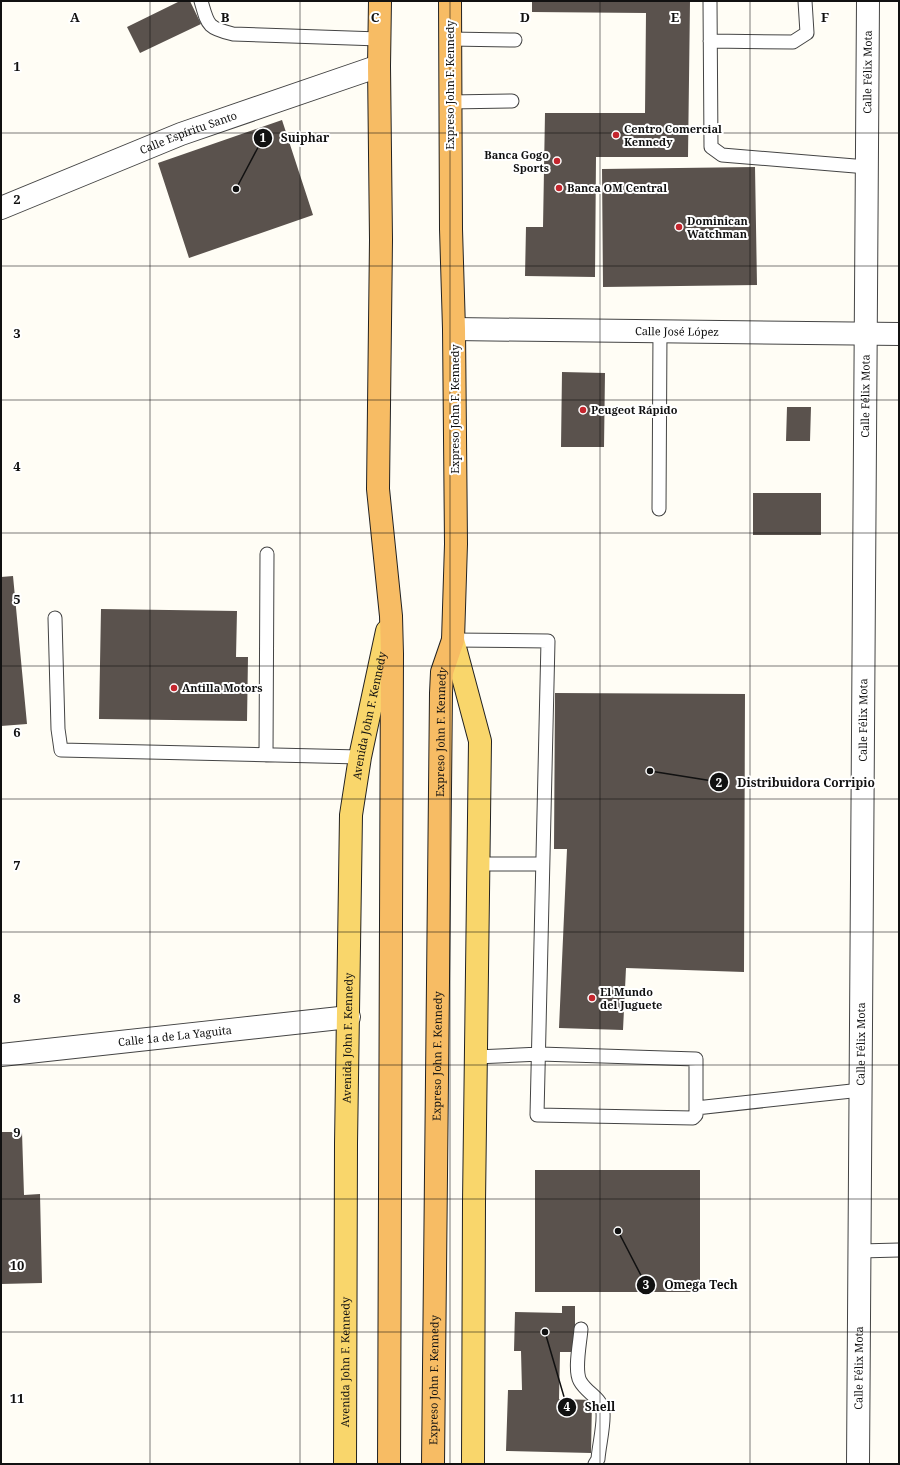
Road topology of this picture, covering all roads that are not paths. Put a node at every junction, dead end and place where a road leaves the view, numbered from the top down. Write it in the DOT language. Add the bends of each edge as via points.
graph roads {
  1 [pos="201,1"];
  2 [pos="450,1"];
  3 [pos="710,1"];
  4 [pos="805,1"];
  5 [pos="868,1"];
  6 [pos="379,2"];
  7 [pos="379,39"];
  8 [pos="450,39"];
  9 [pos="515,40"];
  10 [pos="710,41"];
  11 [pos="379,66"];
  12 [pos="512,100"];
  13 [pos="450,102"];
  14 [pos="867,167"];
  15 [pos="1,208"];
  16 [pos="454,330"];
  17 [pos="660,331"];
  18 [pos="866,334"];
  19 [pos="899,334"];
  20 [pos="659,509"];
  21 [pos="267,554"];
  22 [pos="391,616"];
  23 [pos="55,618"];
  24 [pos="452,640"];
  25 [pos="266,755"];
  26 [pos="360,757"];
  27 [pos="478,864"];
  28 [pos="542,864"];
  29 [pos="349,1017"];
  30 [pos="540,1054"];
  31 [pos="1,1055"];
  32 [pos="476,1057"];
  33 [pos="861,1090"];
  34 [pos="696,1108"];
  35 [pos="899,1250"];
  36 [pos="860,1251"];
  37 [pos="581,1329"];
  38 [pos="345,1464"];
  39 [pos="389,1464"];
  40 [pos="433,1464"];
  41 [pos="473,1464"];
  42 [pos="595,1464"];
  43 [pos="858,1464"];
  1 -- 7 [label="lane" via="208,23 219,31 233,34"];
  2 -- 8 [label="highway, Expreso John F. Kennedy"];
  3 -- 10 [label="lane"];
  4 -- 10 [label="lane" via="807,33 793,42"];
  5 -- 14 [label="street, Calle Félix Mota"];
  6 -- 7 [label="highway"];
  7 -- 11 [label="highway"];
  8 -- 9 [label="lane"];
  8 -- 13 [label="highway, Expreso John F. Kennedy"];
  10 -- 14 [label="lane" via="711,147 722,155"];
  11 -- 15 [label="street, Calle Espíritu Santo" via="181,134"];
  11 -- 22 [label="highway" via="381,240 378,489"];
  12 -- 13 [label="lane"];
  13 -- 16 [label="highway, Expreso John F. Kennedy"];
  14 -- 18 [label="street, Calle Félix Mota"];
  16 -- 17 [label="street, Calle José López"];
  16 -- 24 [label="highway, Expreso John F. Kennedy" via="456,544"];
  17 -- 18 [label="street, Calle José López"];
  17 -- 20 [label="lane"];
  18 -- 19 [label="street, Calle José López"];
  18 -- 33 [label="street, Calle Félix Mota"];
  21 -- 25 [label="lane"];
  22 -- 26 [label="main road, Avenida John F. Kennedy"];
  22 -- 39 [label="highway"];
  23 -- 25 [label="lane" via="58,729 61,750"];
  24 -- 27 [label="main road" via="480,741"];
  24 -- 28 [label="lane" via="548,641"];
  24 -- 40 [label="highway, Expreso John F. Kennedy" via="442,672 441,709"];
  25 -- 26 [label="lane"];
  26 -- 29 [label="main road, Avenida John F. Kennedy" via="352,815"];
  27 -- 28 [label="lane"];
  27 -- 32 [label="main road"];
  28 -- 30 [label="lane"];
  29 -- 31 [label="street, Calle 1a de La Yaguita"];
  29 -- 38 [label="main road, Avenida John F. Kennedy"];
  30 -- 32 [label="lane"];
  30 -- 34 [label="lane" via="696,1058"];
  30 -- 34 [label="lane" via="537,1115 693,1118 696,1117"];
  32 -- 41 [label="main road"];
  33 -- 34 [label="lane"];
  33 -- 36 [label="street, Calle Félix Mota"];
  35 -- 36 [label="lane"];
  36 -- 43 [label="street, Calle Félix Mota"];
  37 -- 42 [label="lane" via="578,1373 580,1381 600,1402 603,1413 598,1460"];
}
